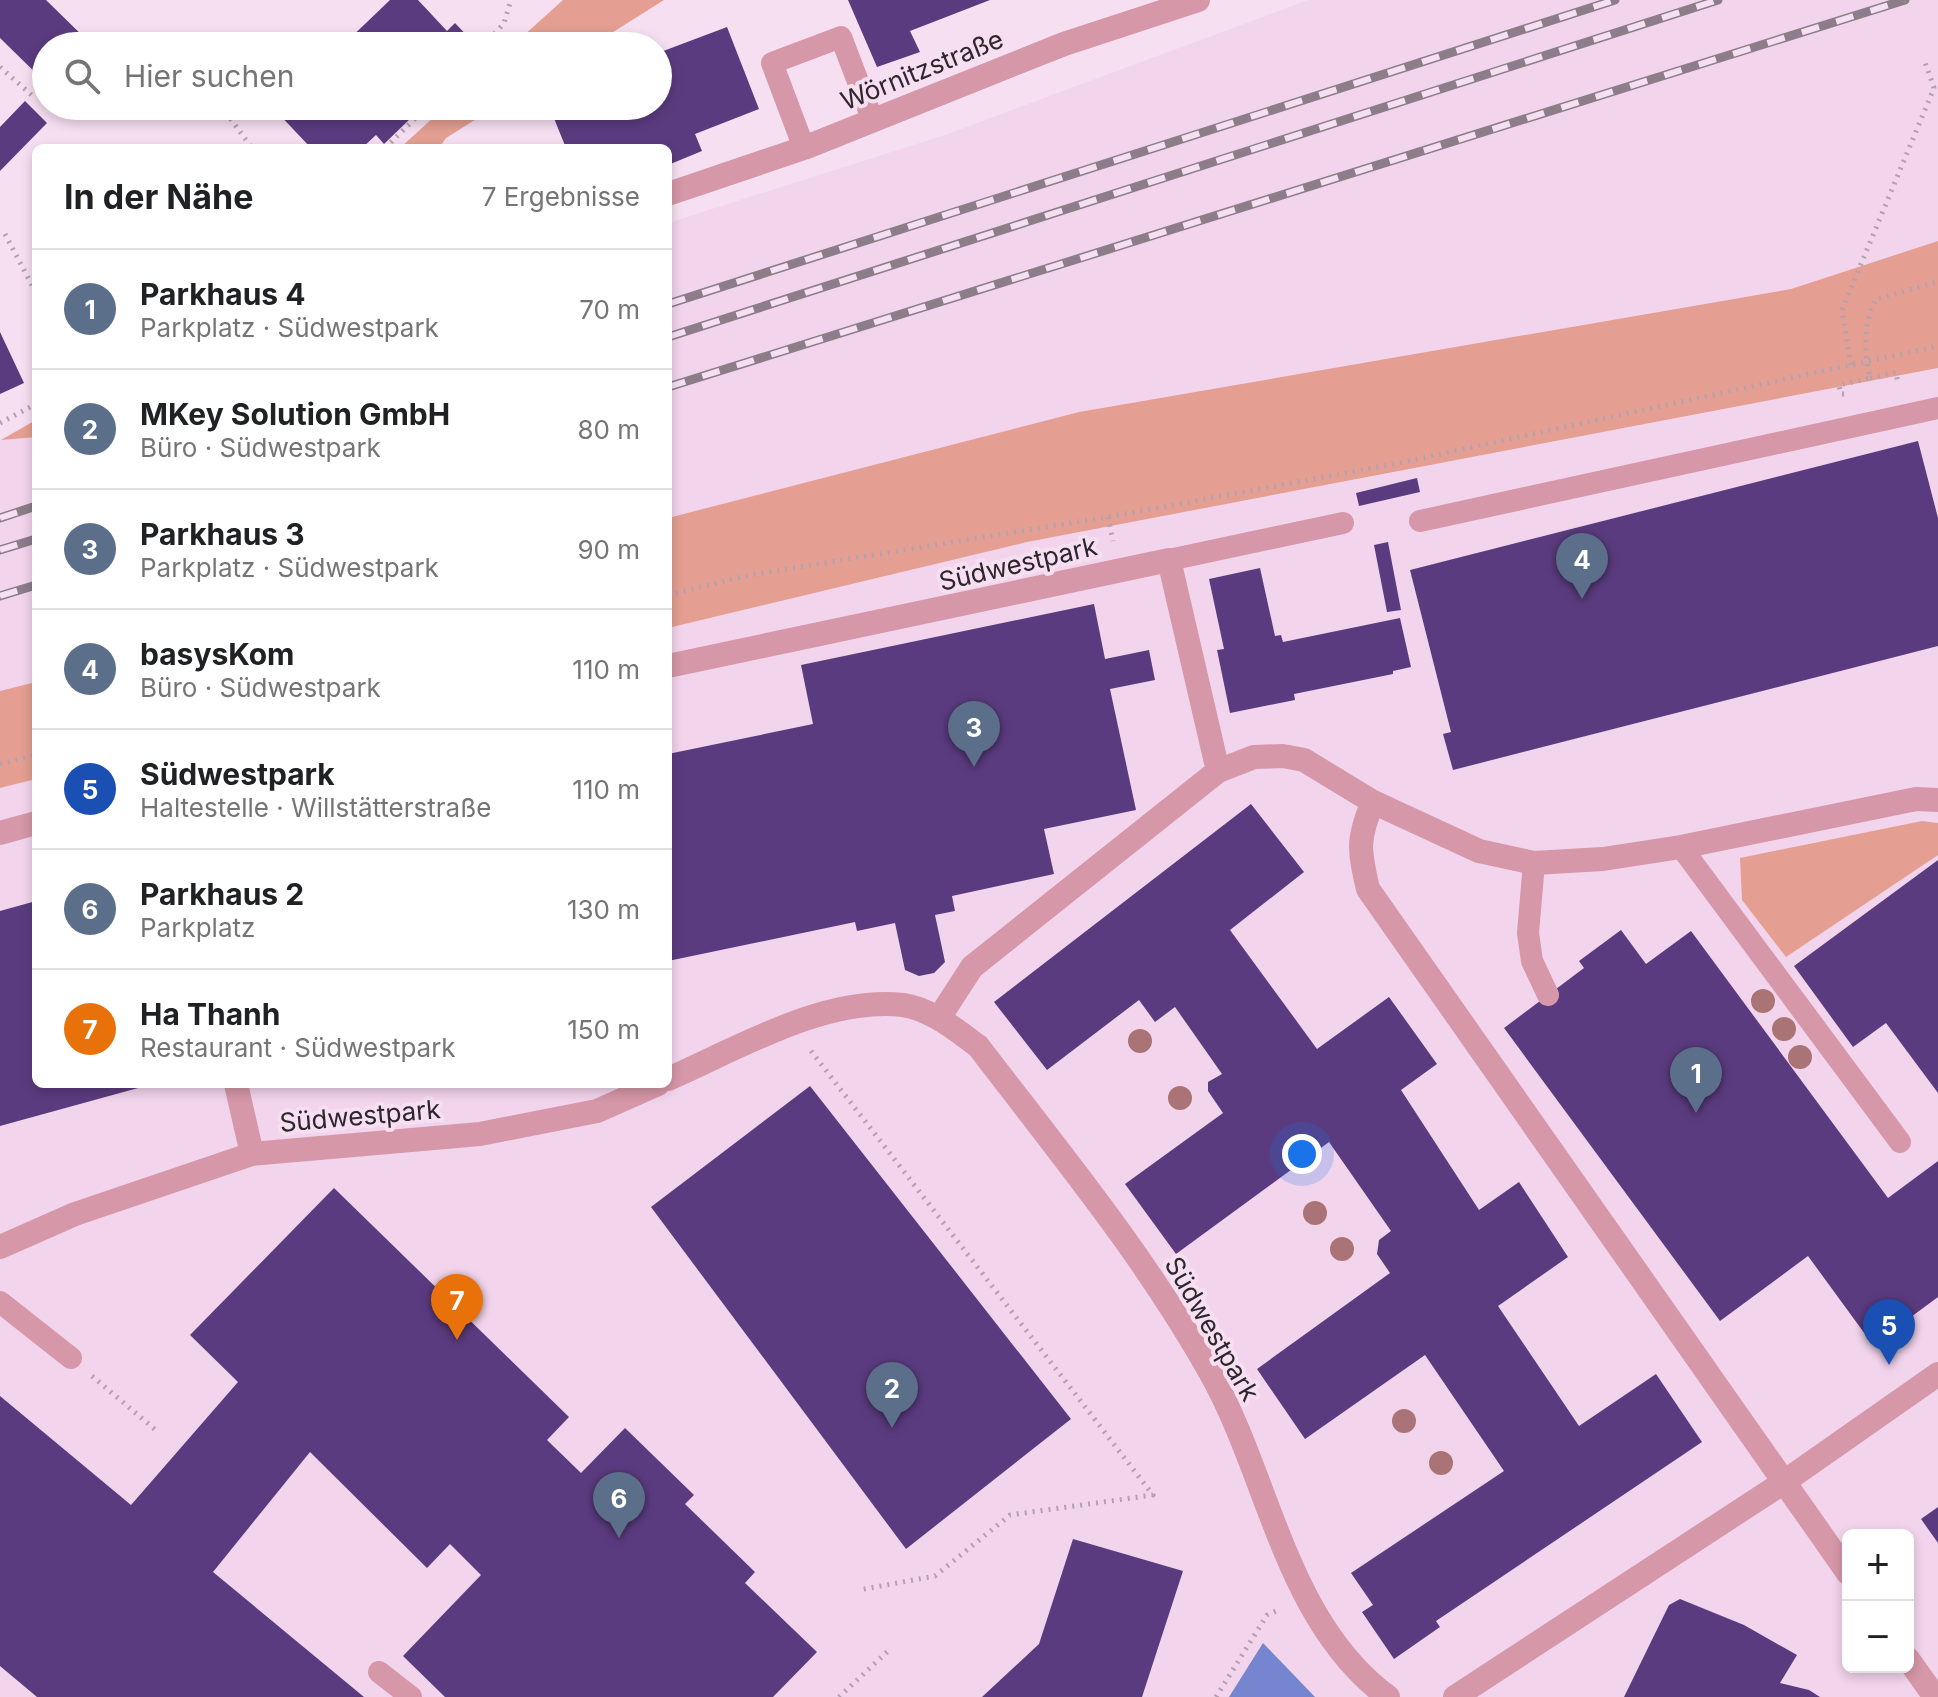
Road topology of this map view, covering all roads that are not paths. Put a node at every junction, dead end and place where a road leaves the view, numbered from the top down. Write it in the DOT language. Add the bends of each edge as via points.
graph roads {
  1 [pos="1198,0"];
  2 [pos="873,121"];
  3 [pos="804,148"];
  4 [pos="672,193"];
  5 [pos="1938,408"];
  6 [pos="1420,521"];
  7 [pos="1343,523"];
  8 [pos="1169,560"];
  9 [pos="672,665"];
  10 [pos="1218,771"];
  11 [pos="1938,800"];
  12 [pos="1373,802"];
  13 [pos="32,824"];
  14 [pos="0,833"];
  15 [pos="1681,847"];
  16 [pos="1534,863"];
  17 [pos="1548,995"];
  18 [pos="939,1018"];
  19 [pos="672,1077"];
  20 [pos="237,1088"];
  21 [pos="649,1088"];
  22 [pos="1900,1142"];
  23 [pos="252,1154"];
  24 [pos="0,1247"];
  25 [pos="0,1302"];
  26 [pos="71,1358"];
  27 [pos="1938,1374"];
  28 [pos="1784,1482"];
  29 [pos="1842,1564"];
  30 [pos="1914,1667"];
  31 [pos="379,1672"];
  32 [pos="411,1697"];
  33 [pos="1388,1697"];
  34 [pos="1455,1697"];
  35 [pos="1935,1697"];
  1 -- 2 [label="street, Wörnitzstraße" via="1064,44"];
  2 -- 3 [label="street, Wörnitzstraße"];
  2 -- 3 [label="lane" via="841,37 772,63"];
  3 -- 4 [label="street, Wörnitzstraße"];
  5 -- 6 [label="lane"];
  7 -- 8 [label="lane"];
  8 -- 9 [label="street, Südwestpark"];
  8 -- 10 [label="street"];
  10 -- 12 [label="street" via="1254,757 1304,760"];
  10 -- 18 [label="street" via="972,967"];
  11 -- 15 [label="street" via="1916,799"];
  12 -- 16 [label="street" via="1479,851"];
  12 -- 28 [label="street" via="1359,849 1368,889"];
  13 -- 14 [label="street"];
  15 -- 16 [label="street"];
  15 -- 22 [label="lane"];
  16 -- 17 [label="lane" via="1528,933 1532,961"];
  18 -- 19 [label="street, Südwestpark" via="905,1005 862,1005 791,1025"];
  18 -- 33 [label="street, Südwestpark" via="978,1046 1168,1299 1239,1430 1308,1597 1335,1645 1363,1679"];
  20 -- 23 [label="street, Südwestpark"];
  21 -- 23 [label="street, Südwestpark" via="597,1111 480,1134"];
  23 -- 24 [label="street, Südwestpark" via="75,1214"];
  25 -- 26 [label="lane"];
  27 -- 28 [label="street"];
  28 -- 29 [label="street"];
  28 -- 34 [label="street"];
  30 -- 35 [label="street"];
  31 -- 32 [label="lane"];
}
